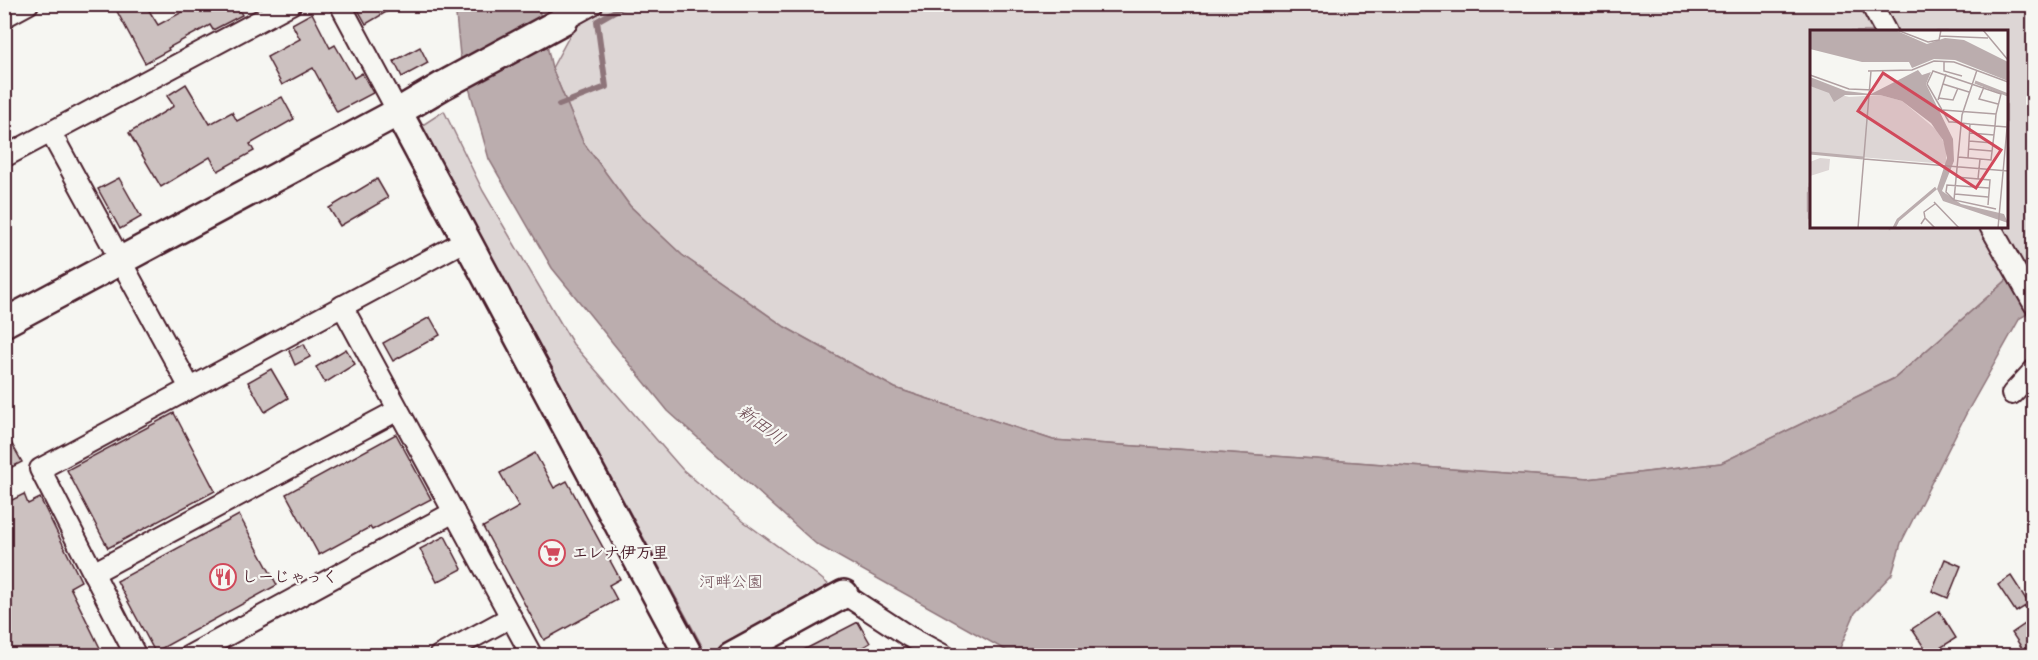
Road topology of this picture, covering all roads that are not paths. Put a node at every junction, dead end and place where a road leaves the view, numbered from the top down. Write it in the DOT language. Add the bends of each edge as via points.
graph roads {
  1 [pos="28,4"];
  2 [pos="291,4"];
  3 [pos="340,4"];
  4 [pos="593,4"];
  5 [pos="1871,4"];
  6 [pos="562,12"];
  7 [pos="4,17"];
  8 [pos="1885,30"];
  9 [pos="398,112"];
  10 [pos="51,133"];
  11 [pos="4,157"];
  12 [pos="1991,228"];
  13 [pos="466,240"];
  14 [pos="121,261"];
  15 [pos="2034,304"];
  16 [pos="342,306"];
  17 [pos="4,323"];
  18 [pos="2034,370"];
  19 [pos="190,388"];
  20 [pos="2013,394"];
  21 [pos="398,410"];
  22 [pos="454,512"];
  23 [pos="93,573"];
  24 [pos="844,594"];
  25 [pos="511,617"];
  26 [pos="136,656"];
  27 [pos="189,656"];
  28 [pos="439,656"];
  29 [pos="532,656"];
  30 [pos="689,656"];
  31 [pos="731,656"];
  32 [pos="945,656"];
  1 -- 7 [label="street"];
  2 -- 10 [label="street"];
  3 -- 9 [label="street"];
  4 -- 6 [label="street"];
  5 -- 8 [label="street"];
  6 -- 9 [label="street"];
  9 -- 13 [label="street"];
  9 -- 14 [label="street"];
  10 -- 11 [label="street"];
  10 -- 14 [label="street"];
  12 -- 15 [label="street"];
  13 -- 16 [label="street"];
  13 -- 30 [label="street"];
  14 -- 17 [label="street"];
  14 -- 19 [label="street"];
  16 -- 19 [label="street"];
  16 -- 21 [label="street"];
  18 -- 20 [label="street"];
  19 -- 23 [label="street" via="40,469"];
  21 -- 22 [label="street"];
  21 -- 23 [label="street"];
  22 -- 25 [label="street"];
  22 -- 27 [label="street"];
  23 -- 26 [label="street"];
  24 -- 31 [label="street"];
  24 -- 32 [label="street"];
  25 -- 28 [label="street"];
  25 -- 29 [label="street"];
}
